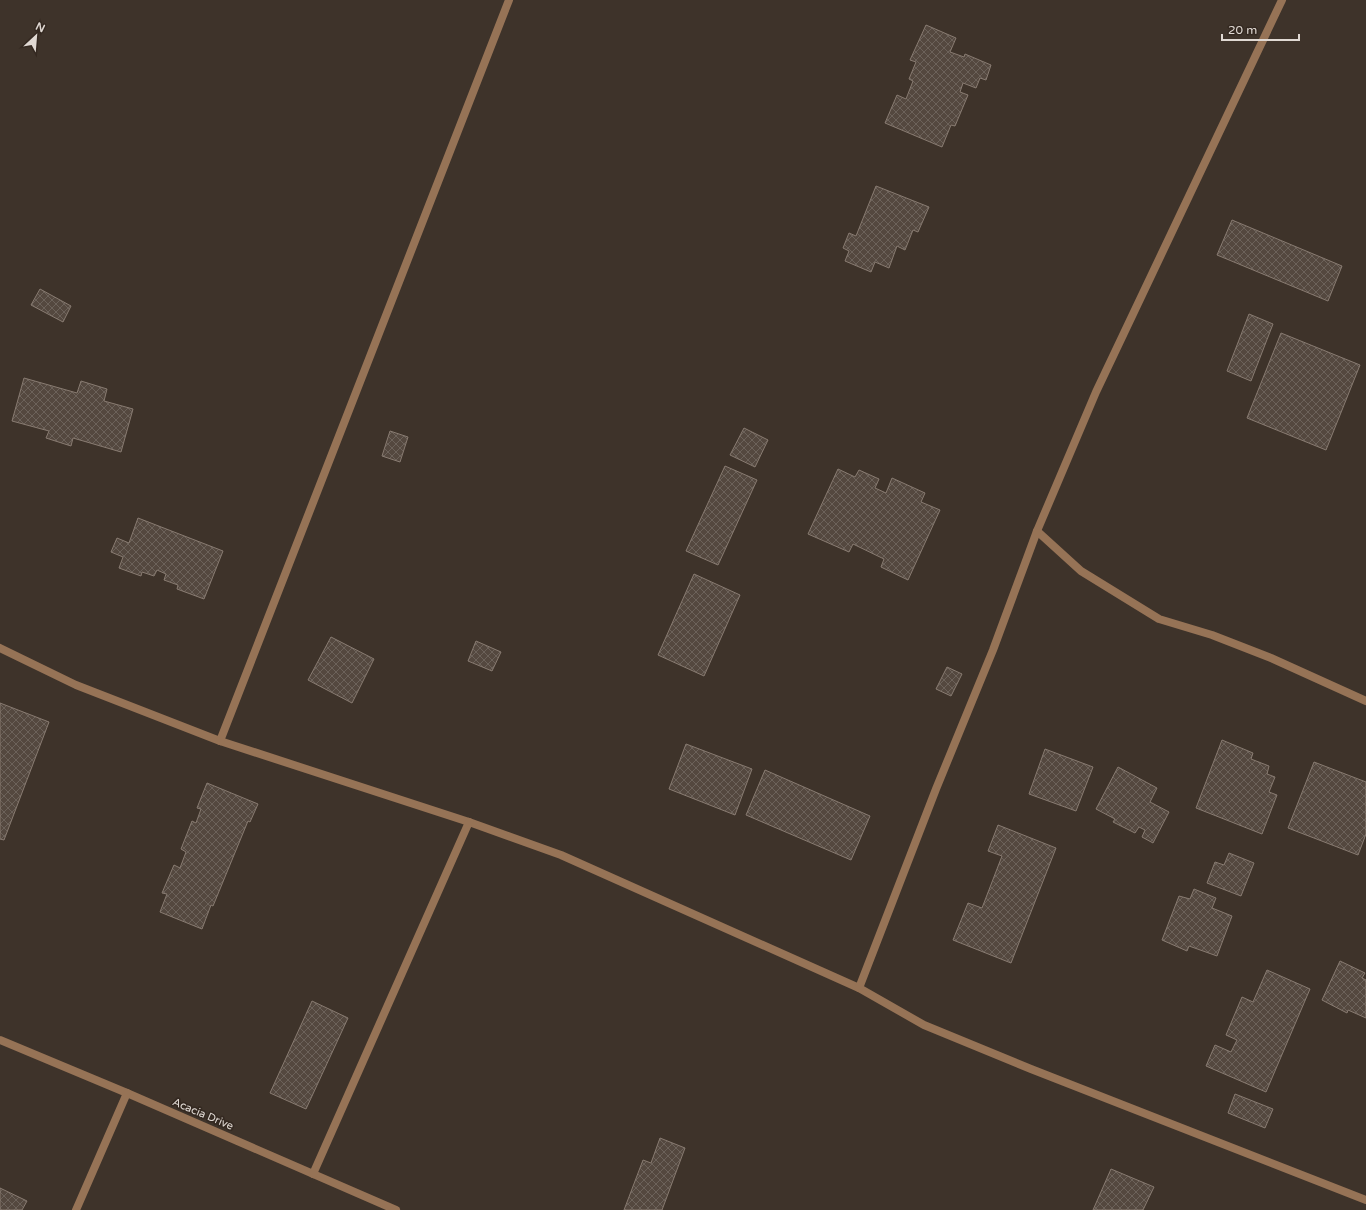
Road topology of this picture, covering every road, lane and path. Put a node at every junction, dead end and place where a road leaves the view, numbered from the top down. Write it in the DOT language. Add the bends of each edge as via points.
graph roads {
  1 [pos="509,0"];
  2 [pos="1282,0"];
  3 [pos="1038,531"];
  4 [pos="0,648"];
  5 [pos="1366,700"];
  6 [pos="220,741"];
  7 [pos="469,822"];
  8 [pos="859,988"];
  9 [pos="0,1040"];
  10 [pos="127,1093"];
  11 [pos="312,1174"];
  12 [pos="1366,1200"];
  13 [pos="76,1210"];
  14 [pos="396,1210"];
  1 -- 6 [label="street"];
  2 -- 3 [label="street" via="1096,392"];
  3 -- 5 [label="street" via="1082,571 1159,619 1212,635 1271,658"];
  3 -- 8 [label="street"];
  4 -- 6 [label="street" via="76,685"];
  6 -- 7 [label="street"];
  7 -- 8 [label="street" via="561,855"];
  7 -- 11 [label="street"];
  8 -- 12 [label="street" via="924,1025"];
  9 -- 10 [label="street, Acacia Drive"];
  10 -- 11 [label="street, Acacia Drive"];
  10 -- 13 [label="street"];
  11 -- 14 [label="street, Acacia Drive"];
}
